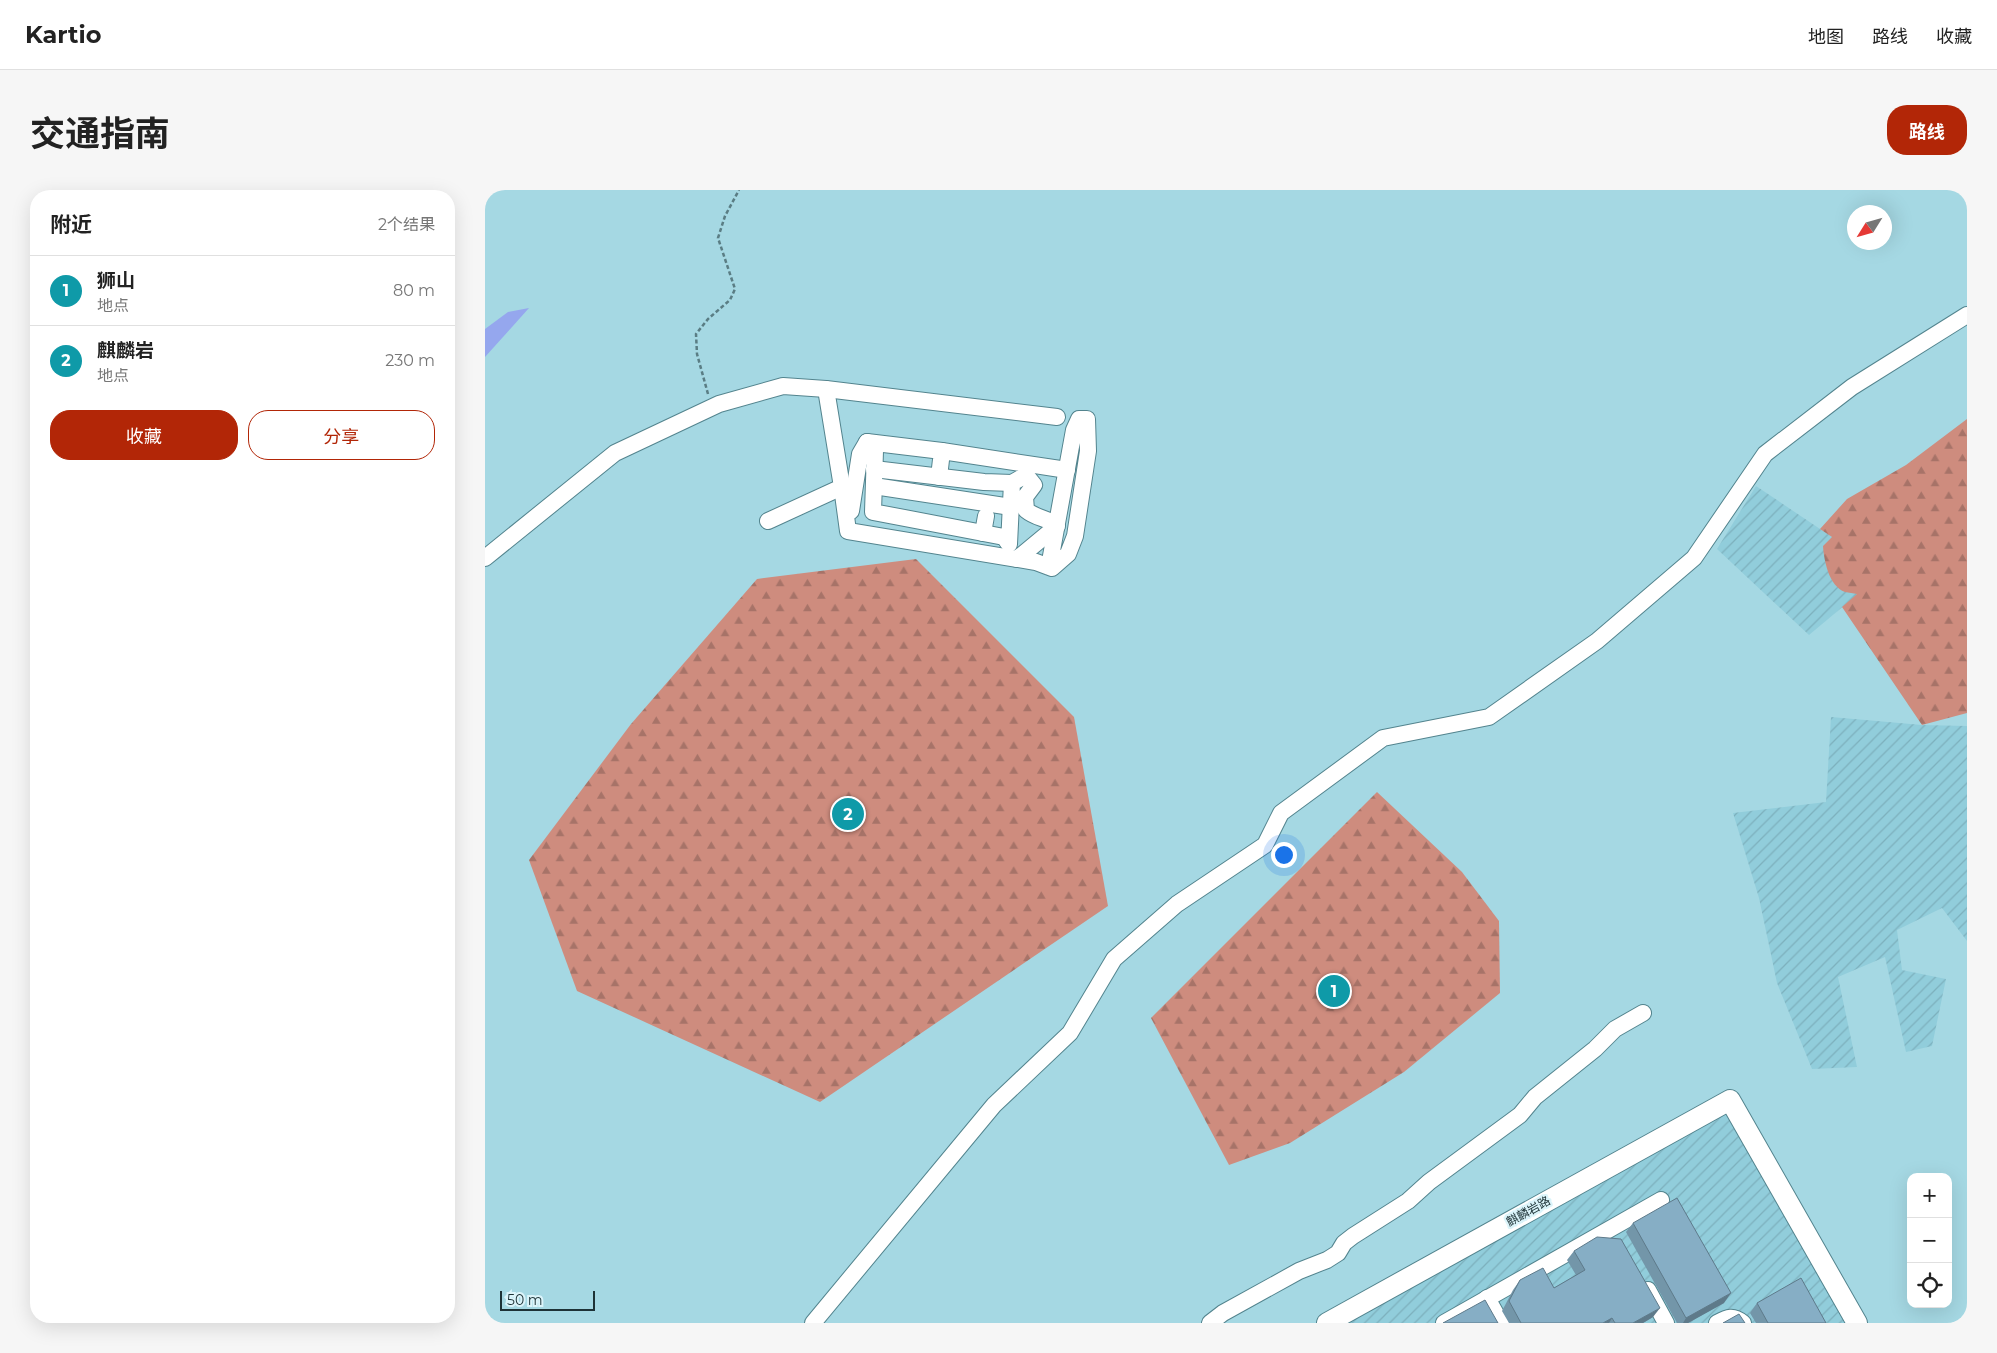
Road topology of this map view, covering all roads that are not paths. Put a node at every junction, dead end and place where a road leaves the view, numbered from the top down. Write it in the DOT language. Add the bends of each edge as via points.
graph roads {
  1 [pos="1967,315"];
  2 [pos="826,389"];
  3 [pos="1057,417"];
  4 [pos="867,442"];
  5 [pos="942,451"];
  6 [pos="899,455"];
  7 [pos="874,469"];
  8 [pos="1067,470"];
  9 [pos="899,472"];
  10 [pos="939,477"];
  11 [pos="1012,483"];
  12 [pos="874,486"];
  13 [pos="842,487"];
  14 [pos="901,490"];
  15 [pos="937,496"];
  16 [pos="1011,508"];
  17 [pos="898,518"];
  18 [pos="982,518"];
  19 [pos="768,521"];
  20 [pos="932,524"];
  21 [pos="1057,526"];
  22 [pos="847,531"];
  23 [pos="485,558"];
  24 [pos="1017,559"];
  25 [pos="1049,567"];
  26 [pos="1643,1013"];
  27 [pos="1661,1200"];
  28 [pos="1613,1227"];
  29 [pos="1623,1244"];
  30 [pos="1642,1279"];
  31 [pos="1487,1298"];
  32 [pos="813,1323"];
  33 [pos="1210,1323"];
  34 [pos="1327,1323"];
  35 [pos="1444,1323"];
  36 [pos="1501,1323"];
  37 [pos="1667,1323"];
  38 [pos="1717,1323"];
  39 [pos="1743,1323"];
  40 [pos="1857,1323"];
  1 -- 32 [label="street" via="1852,387 1765,454 1694,558 1597,641 1489,717 1383,738 1281,813 1265,846 1177,904 1121,952 1070,1033 994,1105"];
  2 -- 3 [label="street"];
  2 -- 13 [label="street"];
  2 -- 23 [label="street" via="783,386 712,408 615,453"];
  4 -- 5 [label="street"];
  4 -- 7 [label="street" via="875,451"];
  4 -- 22 [label="street" via="860,454"];
  5 -- 8 [label="street"];
  5 -- 10 [label="street"];
  6 -- 9 [label="street"];
  7 -- 9 [label="street"];
  7 -- 12 [label="street"];
  8 -- 21 [label="street"];
  8 -- 25 [label="street" via="1074,430 1079,418 1087,419 1088,451 1075,536 1068,554 1053,568"];
  9 -- 10 [label="street"];
  10 -- 11 [label="street" via="984,476"];
  11 -- 16 [label="street"];
  11 -- 21 [label="street" via="1026,475 1034,485 1025,497 1026,510 1035,517 1047,518"];
  12 -- 14 [label="street"];
  12 -- 17 [label="street" via="873,512"];
  13 -- 19 [label="street"];
  13 -- 22 [label="street"];
  14 -- 15 [label="street"];
  14 -- 17 [label="street"];
  15 -- 18 [label="street"];
  15 -- 20 [label="street"];
  16 -- 18 [label="street"];
  16 -- 18 [label="street" via="1009,544"];
  17 -- 20 [label="street"];
  18 -- 20 [label="street"];
  21 -- 24 [label="street"];
  21 -- 25 [label="street"];
  22 -- 24 [label="street"];
  24 -- 25 [label="street"];
  26 -- 33 [label="street" via="1615,1029 1535,1097 1520,1115 1429,1182 1408,1202 1353,1236 1333,1256 1274,1285"];
  27 -- 28 [label="street"];
  28 -- 29 [label="street"];
  28 -- 31 [label="street"];
  30 -- 37 [label="street"];
  31 -- 35 [label="street"];
  31 -- 36 [label="street"];
  34 -- 40 [label="main road, 麒麟岩路" via="1730,1100"];
  38 -- 39 [label="street" via="1736,1317"];
}
